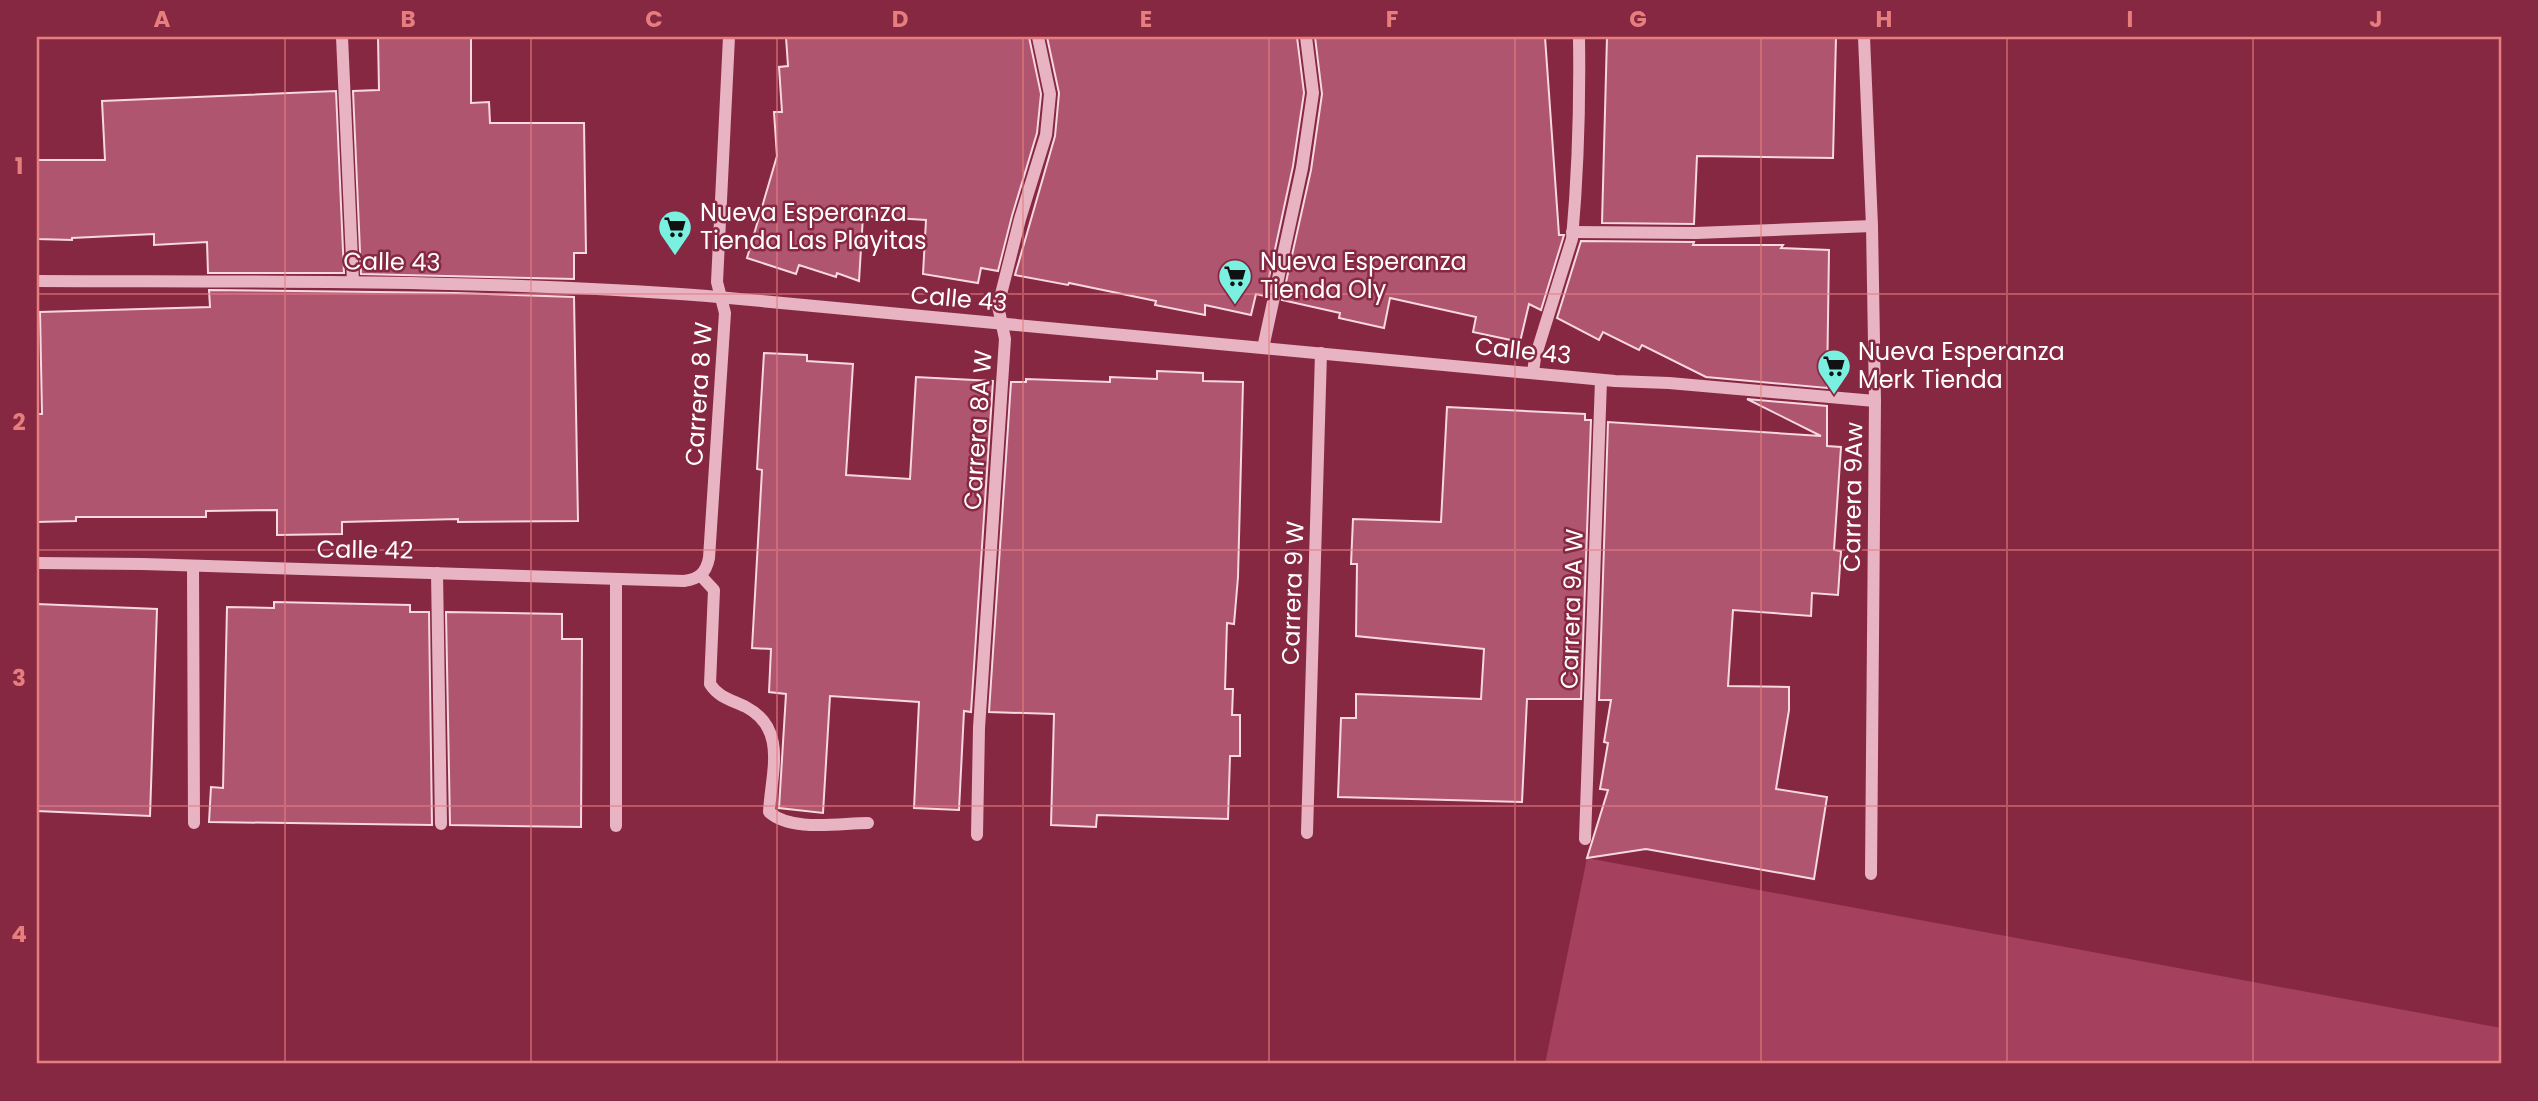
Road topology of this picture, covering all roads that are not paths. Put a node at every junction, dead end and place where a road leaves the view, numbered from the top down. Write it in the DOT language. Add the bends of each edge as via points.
graph roads {
  1 [pos="342,37"];
  2 [pos="729,37"];
  3 [pos="1038,37"];
  4 [pos="1307,37"];
  5 [pos="1579,37"];
  6 [pos="1864,37"];
  7 [pos="1872,226"];
  8 [pos="1573,232"];
  9 [pos="37,281"];
  10 [pos="353,282"];
  11 [pos="721,298"];
  12 [pos="1001,325"];
  13 [pos="1263,348"];
  14 [pos="1321,354"];
  15 [pos="1533,373"];
  16 [pos="1601,380"];
  17 [pos="1875,401"];
  18 [pos="37,564"];
  19 [pos="192,566"];
  20 [pos="437,573"];
  21 [pos="697,578"];
  22 [pos="617,579"];
  23 [pos="868,823"];
  24 [pos="194,824"];
  25 [pos="441,824"];
  26 [pos="616,826"];
  27 [pos="1307,834"];
  28 [pos="977,835"];
  29 [pos="1585,839"];
  30 [pos="1871,874"];
  1 -- 10 [label="street"];
  2 -- 11 [label="street, Carrera 8 W" via="717,282"];
  3 -- 12 [label="street, Carrera 8A W" via="1050,94 1046,135 998,306"];
  4 -- 13 [label="street" via="1313,93 1302,168"];
  5 -- 8 [label="street"];
  6 -- 7 [label="street, Carrera 9Aw"];
  7 -- 8 [label="street"];
  7 -- 17 [label="street, Carrera 9Aw"];
  8 -- 15 [label="street"];
  9 -- 10 [label="street, Calle 43"];
  10 -- 11 [label="street, Calle 43" via="574,287"];
  11 -- 12 [label="street, Calle 43"];
  11 -- 21 [label="street, Carrera 8 W" via="725,313 709,558"];
  12 -- 13 [label="street, Calle 43"];
  12 -- 28 [label="street, Carrera 8A W" via="1005,339 979,728"];
  13 -- 14 [label="street, Calle 43"];
  14 -- 15 [label="street, Calle 43"];
  14 -- 27 [label="street, Carrera 9 W"];
  15 -- 16 [label="street, Calle 43"];
  16 -- 17 [label="street, Calle 43"];
  16 -- 29 [label="street, Carrera 9A W"];
  17 -- 30 [label="street, Carrera 9Aw"];
  18 -- 19 [label="street, Calle 42"];
  19 -- 20 [label="street, Calle 42"];
  19 -- 24 [label="street"];
  20 -- 22 [label="street, Calle 42"];
  20 -- 25 [label="street"];
  21 -- 22 [label="street, Calle 42"];
  21 -- 23 [label="street" via="714,590 710,684 716,694 754,711 767,723 774,740 769,812 779,821 796,824"];
  22 -- 26 [label="street"];
}
